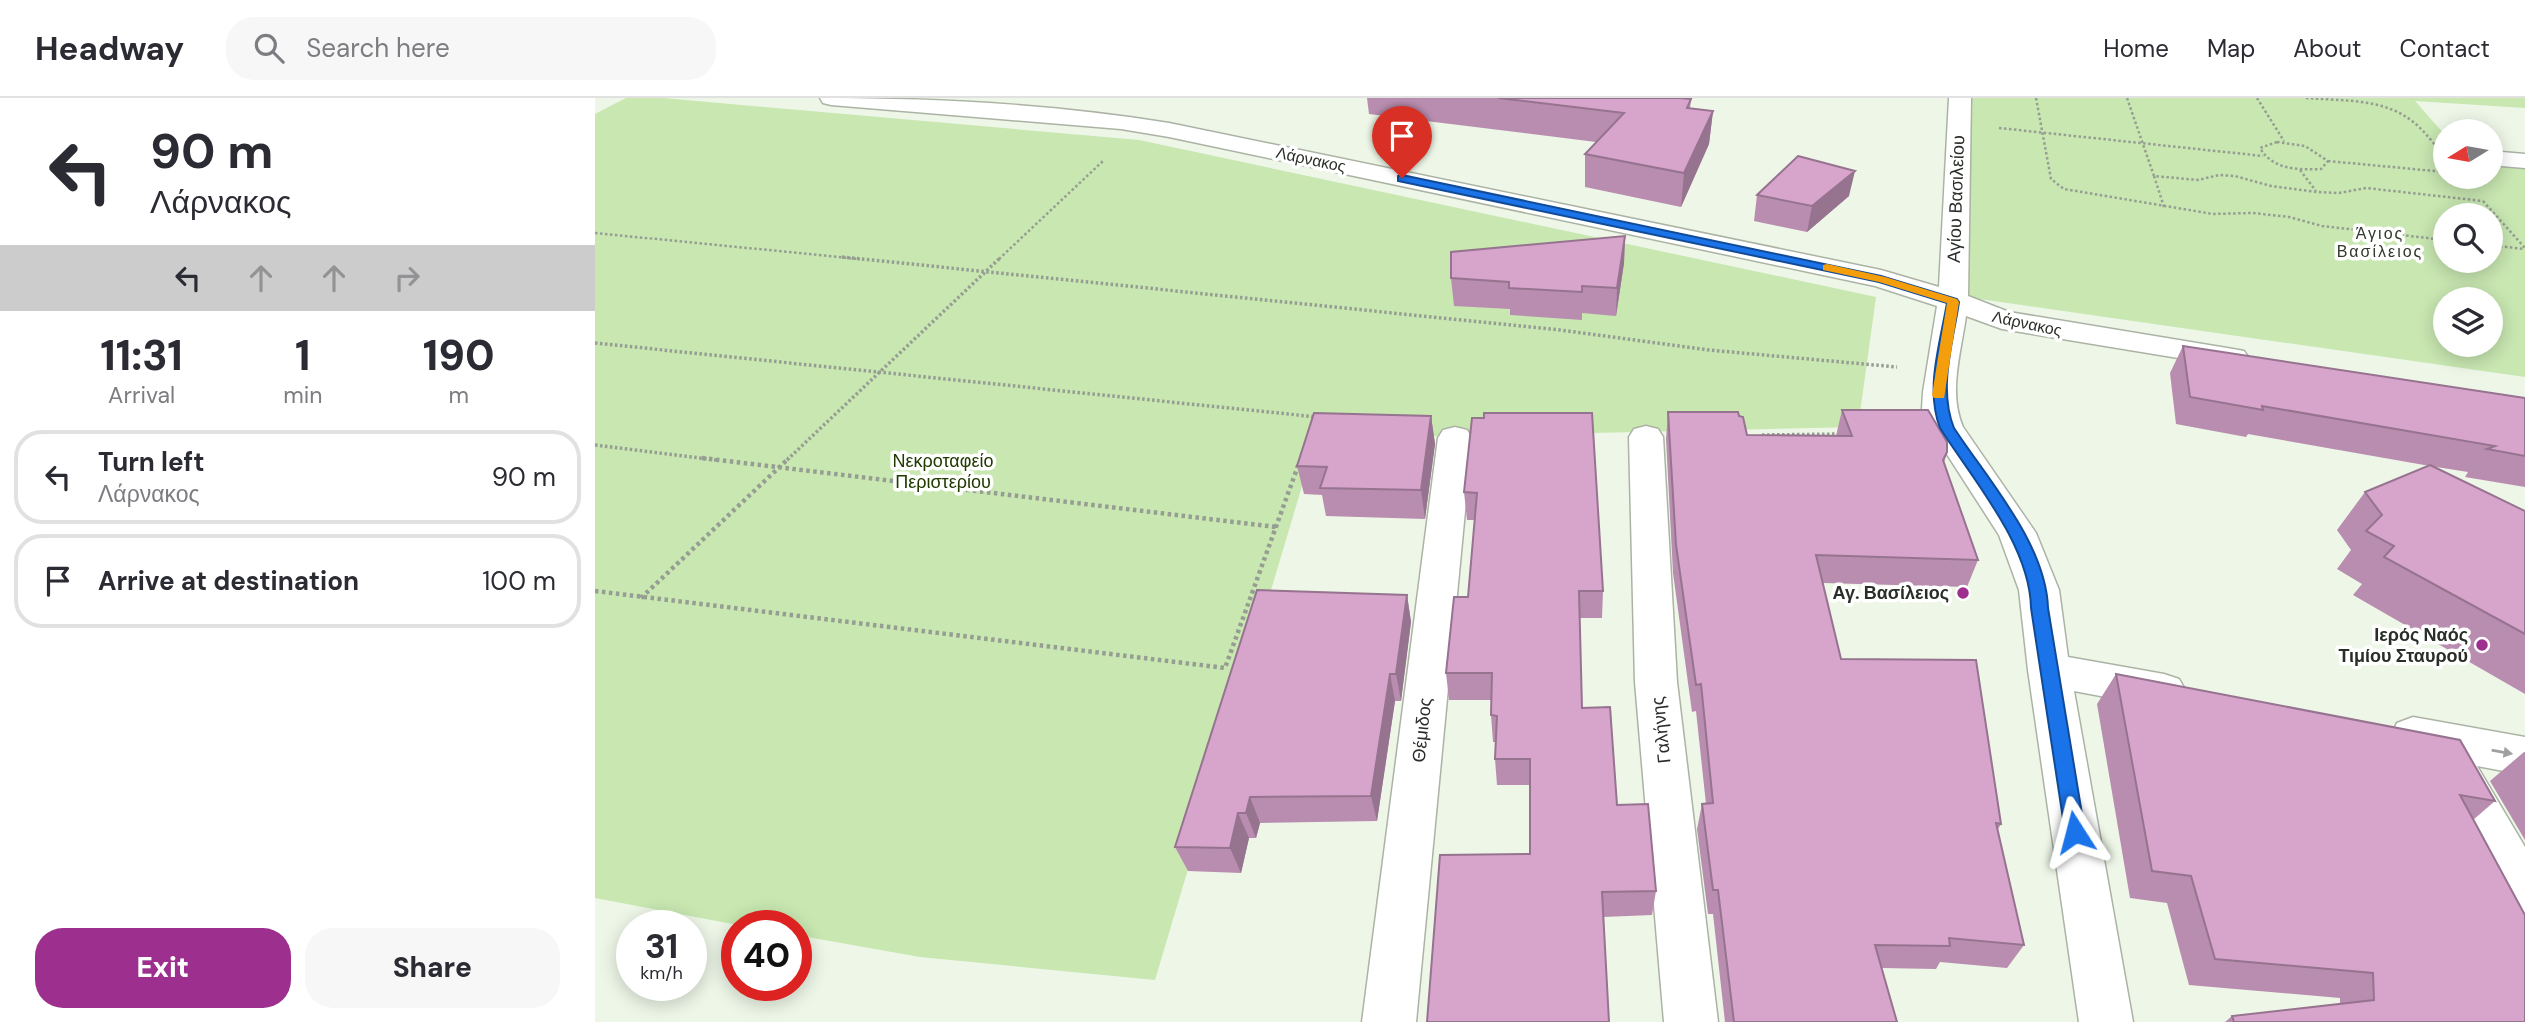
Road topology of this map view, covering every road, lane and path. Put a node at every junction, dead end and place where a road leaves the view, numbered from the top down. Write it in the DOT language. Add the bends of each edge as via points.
graph roads {
  1 [pos="831,98"];
  2 [pos="1959,98"];
  3 [pos="2036,98"];
  4 [pos="2127,98"];
  5 [pos="2257,98"];
  6 [pos="2306,98"];
  7 [pos="2042,133"];
  8 [pos="2285,142"];
  9 [pos="2433,144"];
  10 [pos="2141,145"];
  11 [pos="2263,156"];
  12 [pos="2503,159"];
  13 [pos="1103,161"];
  14 [pos="2327,161"];
  15 [pos="2525,161"];
  16 [pos="2299,170"];
  17 [pos="2433,171"];
  18 [pos="2154,176"];
  19 [pos="2316,192"];
  20 [pos="2476,193"];
  21 [pos="2483,201"];
  22 [pos="2164,207"];
  23 [pos="595,233"];
  24 [pos="2433,239"];
  25 [pos="2503,246"];
  26 [pos="2525,248"];
  27 [pos="984,273"];
  28 [pos="1953,302"];
  29 [pos="595,343"];
  30 [pos="2263,363"];
  31 [pos="1943,373"];
  32 [pos="878,374"];
  33 [pos="1316,416"];
  34 [pos="1330,418"];
  35 [pos="1312,429"];
  36 [pos="1853,433"];
  37 [pos="1749,436"];
  38 [pos="1646,437"];
  39 [pos="1455,438"];
  40 [pos="595,444"];
  41 [pos="1303,453"];
  42 [pos="779,467"];
  43 [pos="1276,527"];
  44 [pos="595,592"];
  45 [pos="641,598"];
  46 [pos="2049,670"];
  47 [pos="2197,697"];
  48 [pos="2372,728"];
  49 [pos="2439,740"];
  50 [pos="2525,756"];
  51 [pos="2525,894"];
  52 [pos="1389,1022"];
  53 [pos="1691,1022"];
  54 [pos="2096,1022"];
  1 -- 28 [label="street, Λάρνακος" via="1169,130 1881,279"];
  2 -- 28 [label="street, Αγίου Βασιλείου"];
  3 -- 7 [label="path"];
  4 -- 10 [label="path"];
  5 -- 8 [label="path"];
  6 -- 9 [label="path" via="2392,110 2410,118"];
  7 -- 10 [label="path"];
  7 -- 22 [label="path" via="2051,179 2064,189"];
  8 -- 11 [label="path" via="2260,148"];
  8 -- 14 [label="path" via="2320,153"];
  10 -- 11 [label="path"];
  10 -- 18 [label="path"];
  11 -- 16 [label="path"];
  12 -- 15 [label="street"];
  13 -- 27 [label="path"];
  14 -- 16 [label="path" via="2321,169"];
  14 -- 17 [label="path"];
  16 -- 19 [label="path"];
  18 -- 19 [label="path" via="2198,180 2235,176"];
  18 -- 22 [label="path"];
  19 -- 21 [label="path" via="2365,188"];
  20 -- 21 [label="path"];
  21 -- 26 [label="path"];
  22 -- 24 [label="path" via="2289,217 2322,226"];
  23 -- 27 [label="path"];
  25 -- 26 [label="path"];
  27 -- 31 [label="path"];
  27 -- 32 [label="path"];
  28 -- 30 [label="street, Λάρνακος" via="2002,320"];
  28 -- 31 [label="street, Αγίου Βασιλείου"];
  29 -- 32 [label="path"];
  31 -- 46 [label="street, Αγίου Βασιλείου" via="1939,409 1947,428 2017,533 2031,566 2039,590"];
  32 -- 33 [label="path"];
  32 -- 42 [label="path"];
  33 -- 34 [label="path"];
  33 -- 35 [label="path"];
  36 -- 37 [label="path"];
  38 -- 53 [label="street, Γαλήνης" via="1656,682"];
  39 -- 52 [label="street, Θέμιδος"];
  40 -- 42 [label="path"];
  41 -- 43 [label="path"];
  42 -- 43 [label="path"];
  42 -- 45 [label="path"];
  43 -- 45 [label="path" via="1225,668"];
  44 -- 45 [label="path"];
  46 -- 47 [label="street"];
  46 -- 54 [label="street, Αγίου Βασιλείου"];
  48 -- 49 [label="street"];
  49 -- 50 [label="street, one-way"];
  49 -- 51 [label="street"];
}
